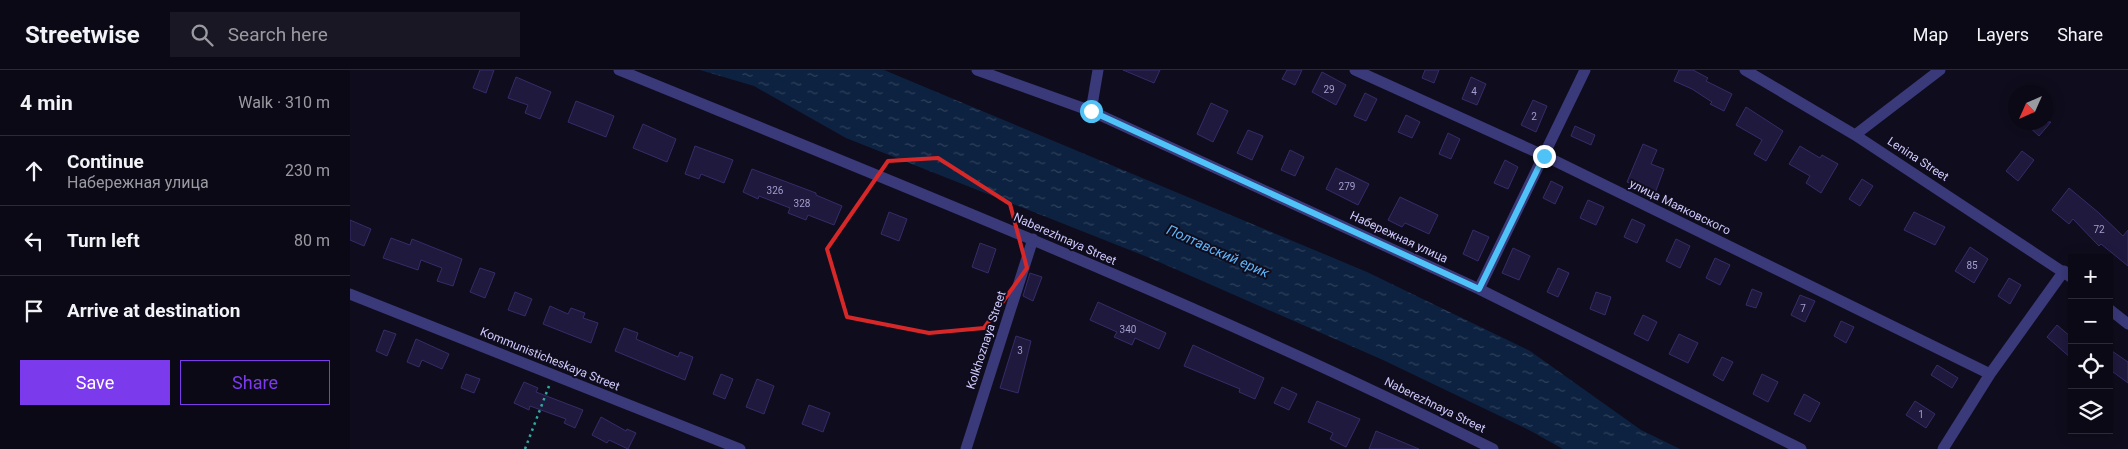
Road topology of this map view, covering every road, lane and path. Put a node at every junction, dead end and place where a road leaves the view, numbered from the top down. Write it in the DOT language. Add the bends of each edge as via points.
graph roads {
  1 [pos="619,70"];
  2 [pos="977,70"];
  3 [pos="1098,70"];
  4 [pos="1355,70"];
  5 [pos="1585,70"];
  6 [pos="1746,70"];
  7 [pos="1940,70"];
  8 [pos="1091,111"];
  9 [pos="1855,135"];
  10 [pos="1544,156"];
  11 [pos="1033,239"];
  12 [pos="2068,275"];
  13 [pos="1479,289"];
  14 [pos="350,294"];
  15 [pos="2113,312"];
  16 [pos="2128,324"];
  17 [pos="1990,374"];
  18 [pos="553,375"];
  19 [pos="525,449"];
  20 [pos="740,449"];
  21 [pos="966,449"];
  22 [pos="1493,449"];
  23 [pos="1802,449"];
  24 [pos="1943,449"];
  1 -- 11 [label="street, Naberezhnaya Street"];
  2 -- 8 [label="street, Набережная улица"];
  3 -- 8 [label="street"];
  4 -- 10 [label="street, улица Маяковского"];
  5 -- 10 [label="street"];
  6 -- 9 [label="street, Lenina Street"];
  7 -- 9 [label="street"];
  8 -- 13 [label="street, Набережная улица"];
  9 -- 12 [label="street, Lenina Street"];
  10 -- 13 [label="street"];
  10 -- 17 [label="street, улица Маяковского"];
  11 -- 21 [label="street, Kolkhoznaya Street"];
  11 -- 22 [label="street, Naberezhnaya Street" via="1386,396"];
  12 -- 17 [label="street"];
  13 -- 23 [label="street, Набережная улица"];
  14 -- 18 [label="street, Kommunisticheskaya Street"];
  15 -- 16 [label="street"];
  17 -- 24 [label="street"];
  18 -- 19 [label="path"];
  18 -- 20 [label="street, Kommunisticheskaya Street"];
}
